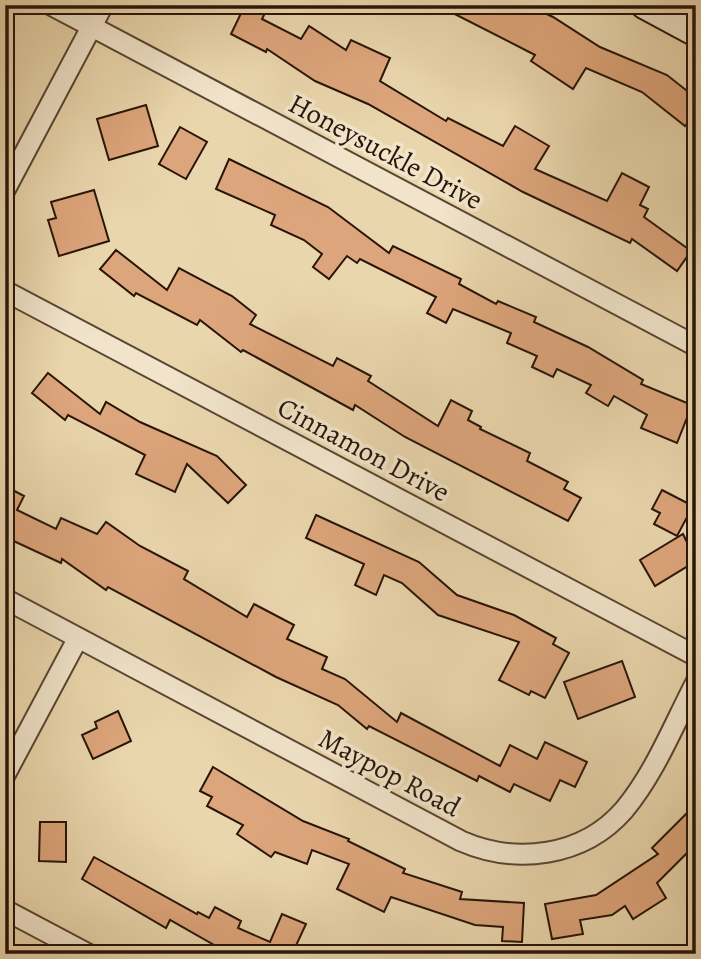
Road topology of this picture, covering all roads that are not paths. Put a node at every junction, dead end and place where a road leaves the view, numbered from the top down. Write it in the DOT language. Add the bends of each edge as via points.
graph roads {
  1 [pos="51,5"];
  2 [pos="103,5"];
  3 [pos="644,5"];
  4 [pos="92,27"];
  5 [pos="696,33"];
  6 [pos="5,190"];
  7 [pos="5,291"];
  8 [pos="696,346"];
  9 [pos="5,599"];
  10 [pos="78,638"];
  11 [pos="696,656"];
  12 [pos="696,682"];
  13 [pos="5,775"];
  14 [pos="5,910"];
  15 [pos="88,954"];
  1 -- 4 [label="street, Honeysuckle Drive"];
  2 -- 4 [label="street"];
  3 -- 5 [label="main road"];
  4 -- 6 [label="street"];
  4 -- 8 [label="street, Honeysuckle Drive"];
  7 -- 11 [label="street, Cinnamon Drive"];
  9 -- 10 [label="street, Maypop Road"];
  10 -- 12 [label="street, Maypop Road" via="461,841 507,855 564,849 613,820 643,783"];
  10 -- 13 [label="street"];
  14 -- 15 [label="street"];
}
